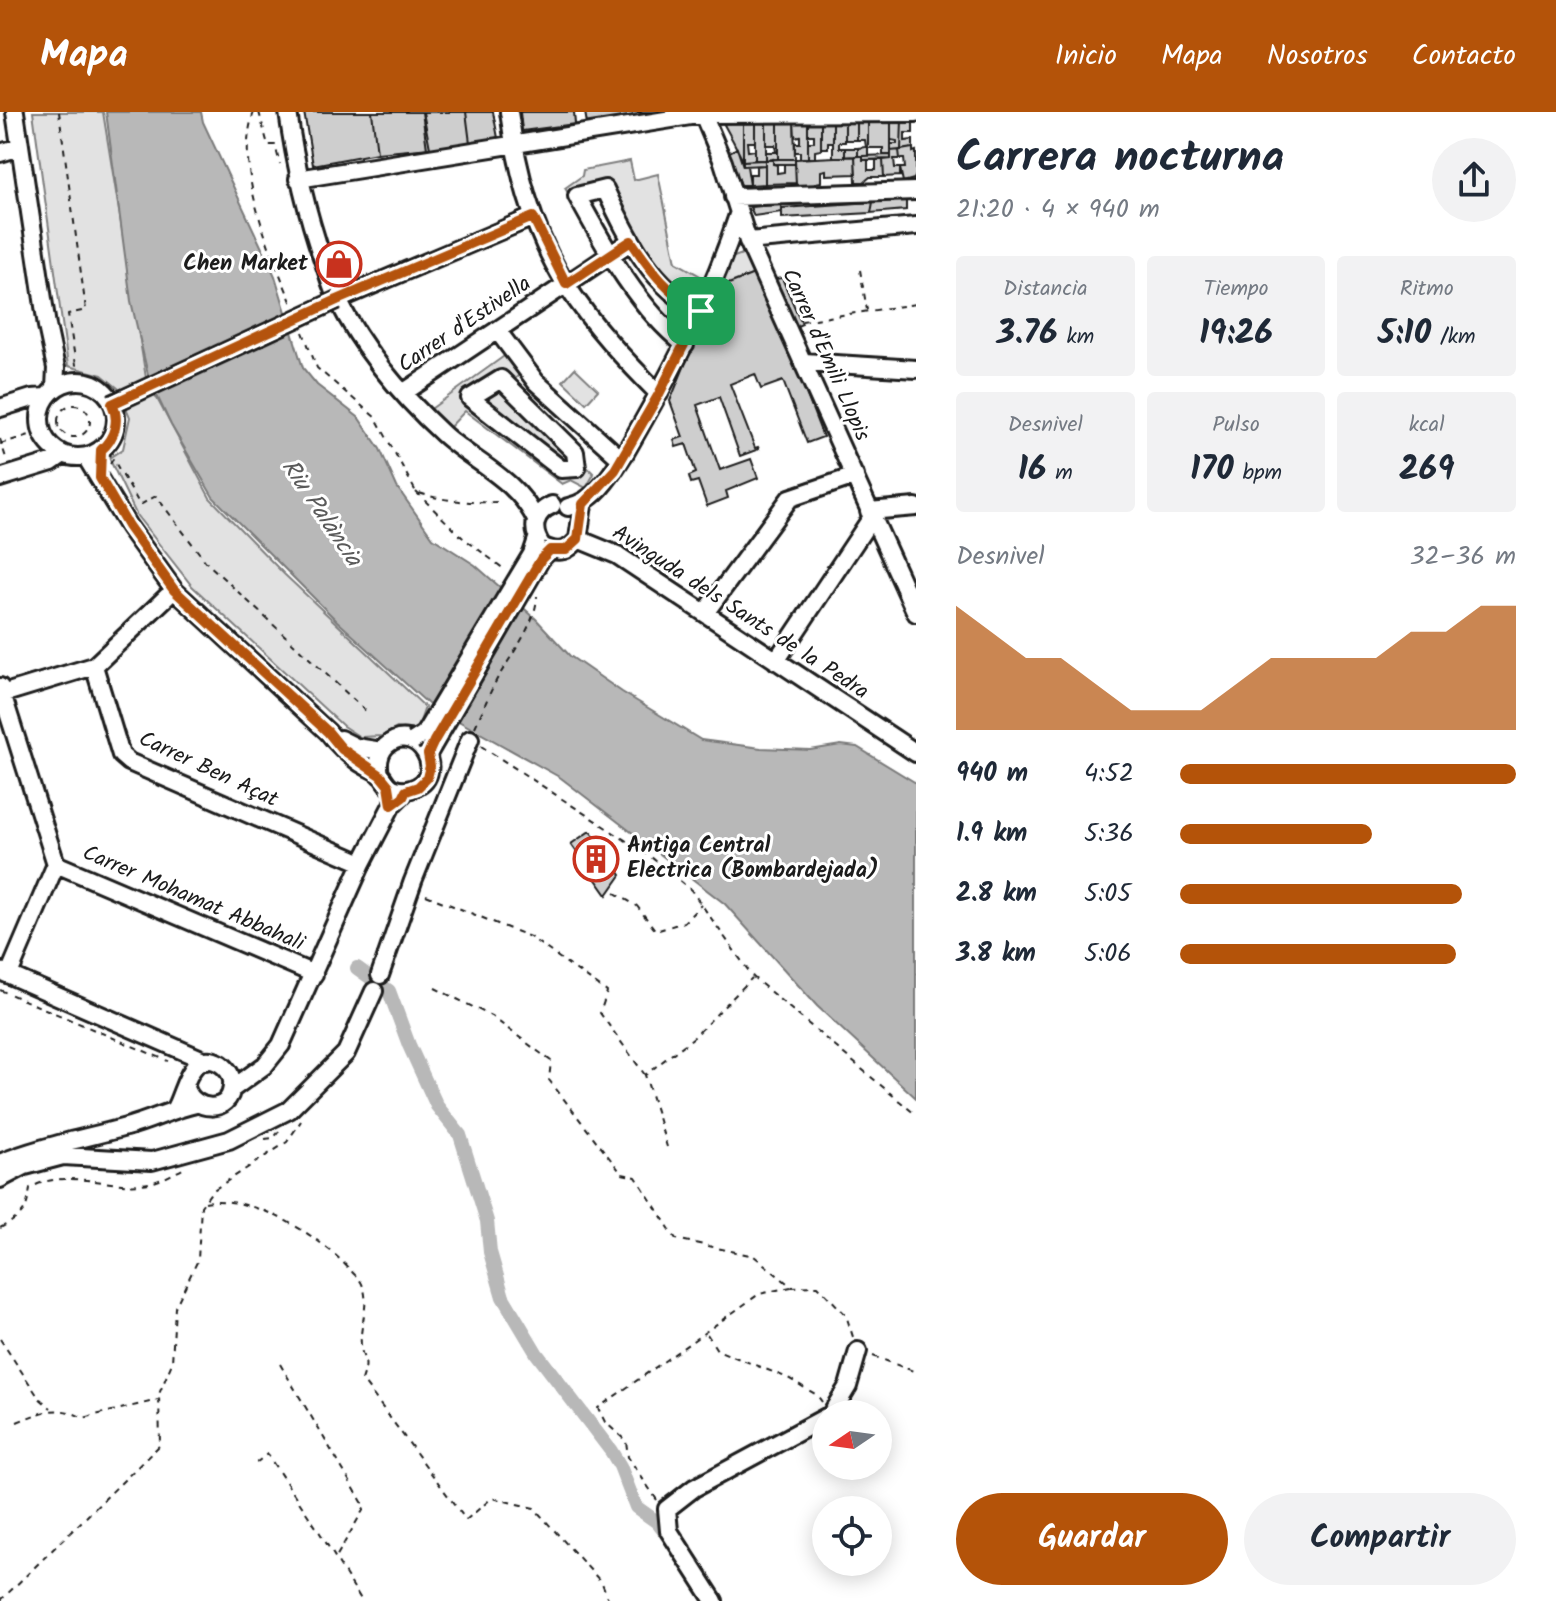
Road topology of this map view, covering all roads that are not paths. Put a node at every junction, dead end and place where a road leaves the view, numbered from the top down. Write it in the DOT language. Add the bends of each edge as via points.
graph roads {
  1 [pos="15,112"];
  2 [pos="288,112"];
  3 [pos="509,112"];
  4 [pos="786,112"];
  5 [pos="703,113"];
  6 [pos="885,113"];
  7 [pos="916,113"];
  8 [pos="514,144"];
  9 [pos="20,147"];
  10 [pos="0,153"];
  11 [pos="298,179"];
  12 [pos="916,191"];
  13 [pos="733,197"];
  14 [pos="738,215"];
  15 [pos="533,217"];
  16 [pos="916,226"];
  17 [pos="631,241"];
  18 [pos="748,241"];
  19 [pos="610,255"];
  20 [pos="566,284"];
  21 [pos="337,300"];
  22 [pos="701,311"];
  23 [pos="500,328"];
  24 [pos="685,345"];
  25 [pos="804,362"];
  26 [pos="916,369"];
  27 [pos="541,378"];
  28 [pos="58,389"];
  29 [pos="403,393"];
  30 [pos="659,394"];
  31 [pos="112,404"];
  32 [pos="0,408"];
  33 [pos="581,413"];
  34 [pos="101,450"];
  35 [pos="62,455"];
  36 [pos="623,456"];
  37 [pos="86,457"];
  38 [pos="577,468"];
  39 [pos="6,476"];
  40 [pos="855,476"];
  41 [pos="100,478"];
  42 [pos="599,488"];
  43 [pos="527,502"];
  44 [pos="568,506"];
  45 [pos="916,507"];
  46 [pos="871,514"];
  47 [pos="536,520"];
  48 [pos="580,532"];
  49 [pos="544,544"];
  50 [pos="174,590"];
  51 [pos="705,613"];
  52 [pos="916,613"];
  53 [pos="776,661"];
  54 [pos="94,666"];
  55 [pos="1,690"];
  56 [pos="6,730"];
  57 [pos="328,732"];
  58 [pos="470,739"];
  59 [pos="413,741"];
  60 [pos="382,751"];
  61 [pos="916,753"];
  62 [pos="428,754"];
  63 [pos="385,781"];
  64 [pos="406,791"];
  65 [pos="392,805"];
  66 [pos="362,863"];
  67 [pos="56,864"];
  68 [pos="4,972"];
  69 [pos="314,974"];
  70 [pos="173,1047"];
  71 [pos="206,1061"];
  72 [pos="229,1071"];
  73 [pos="253,1073"];
  74 [pos="187,1080"];
  75 [pos="232,1089"];
  76 [pos="196,1104"];
  77 [pos="175,1108"];
  78 [pos="0,1163"];
  79 [pos="0,1179"];
  80 [pos="858,1351"];
  81 [pos="837,1400"];
  82 [pos="812,1421"];
  83 [pos="714,1601"];
  1 -- 9 [label="street"];
  2 -- 11 [label="street"];
  3 -- 8 [label="street"];
  4 -- 5 [label="street"];
  4 -- 6 [label="street"];
  5 -- 8 [label="street"];
  5 -- 13 [label="street, Carrer d'Emili Llopis"];
  6 -- 7 [label="street"];
  8 -- 11 [label="street"];
  8 -- 15 [label="street"];
  9 -- 10 [label="street"];
  9 -- 28 [label="street"];
  11 -- 21 [label="street"];
  12 -- 13 [label="street"];
  13 -- 14 [label="street, Carrer d'Emili Llopis"];
  14 -- 18 [label="street, Carrer d'Emili Llopis"];
  14 -- 22 [label="street"];
  15 -- 20 [label="street"];
  15 -- 21 [label="street"];
  16 -- 18 [label="street"];
  17 -- 19 [label="street, Carrer d'Estivella"];
  17 -- 19 [label="street" via="605,189 577,196"];
  17 -- 22 [label="street" via="657,278"];
  18 -- 25 [label="street, Carrer d'Emili Llopis"];
  19 -- 20 [label="street, Carrer d'Estivella"];
  19 -- 24 [label="street" via="640,298"];
  20 -- 23 [label="street, Carrer d'Estivella"];
  20 -- 30 [label="street" via="617,352"];
  21 -- 29 [label="street"];
  21 -- 31 [label="street, bridge"];
  22 -- 24 [label="street"];
  23 -- 27 [label="street"];
  23 -- 29 [label="street, Carrer d'Estivella"];
  23 -- 36 [label="street" via="536,382"];
  24 -- 30 [label="street"];
  25 -- 26 [label="street"];
  25 -- 40 [label="street, Carrer d'Emili Llopis"];
  28 -- 31 [label="street" via="82,381 96,385"];
  28 -- 32 [label="street"];
  28 -- 35 [label="street" via="41,408 40,425 51,429 47,443"];
  29 -- 43 [label="street" via="446,437"];
  30 -- 36 [label="street"];
  31 -- 34 [label="street" via="116,428"];
  33 -- 36 [label="street"];
  34 -- 37 [label="street"];
  34 -- 41 [label="street"];
  35 -- 37 [label="street"];
  35 -- 39 [label="street"];
  36 -- 42 [label="street"];
  37 -- 41 [label="street"];
  38 -- 38 [label="street" via="575,452 501,379 470,398 561,469"];
  38 -- 42 [label="street"];
  40 -- 46 [label="street, Carrer d'Emili Llopis"];
  40 -- 51 [label="street" via="790,498"];
  41 -- 50 [label="street"];
  42 -- 44 [label="street"];
  43 -- 44 [label="street"];
  43 -- 47 [label="street"];
  44 -- 47 [label="street" via="545,508"];
  44 -- 48 [label="street"];
  45 -- 46 [label="street"];
  46 -- 52 [label="street, Carrer d'Emili Llopis"];
  46 -- 53 [label="street"];
  47 -- 49 [label="street"];
  48 -- 49 [label="street" via="566,550"];
  48 -- 51 [label="street, Avinguda dels Sants de la Pedra"];
  49 -- 59 [label="street, bridge" via="532,554 424,734"];
  49 -- 62 [label="street, bridge" via="541,559"];
  50 -- 54 [label="street"];
  50 -- 57 [label="street"];
  51 -- 53 [label="street, Avinguda dels Sants de la Pedra"];
  53 -- 61 [label="street, Avinguda dels Sants de la Pedra"];
  54 -- 55 [label="street"];
  54 -- 66 [label="street, Carrer Ben Açat" via="121,755 129,762"];
  55 -- 56 [label="street"];
  56 -- 67 [label="street"];
  57 -- 60 [label="street" via="356,747"];
  57 -- 63 [label="street"];
  58 -- 79 [label="street" via="346,1053 289,1110 229,1140 152,1161 63,1156"];
  59 -- 60 [label="street" via="393,742"];
  59 -- 62 [label="street"];
  60 -- 63 [label="street"];
  62 -- 64 [label="street" via="427,778"];
  63 -- 64 [label="street"];
  63 -- 65 [label="street"];
  64 -- 65 [label="street"];
  65 -- 66 [label="street"];
  66 -- 69 [label="street"];
  67 -- 68 [label="street"];
  67 -- 69 [label="street, Carrer Mohamat Abbahali"];
  68 -- 70 [label="street"];
  69 -- 73 [label="street" via="274,1057"];
  70 -- 71 [label="street"];
  70 -- 74 [label="street" via="187,1065"];
  71 -- 72 [label="street"];
  71 -- 74 [label="street"];
  72 -- 73 [label="street"];
  72 -- 75 [label="street"];
  73 -- 75 [label="street"];
  74 -- 76 [label="street" via="187,1093"];
  74 -- 77 [label="street"];
  75 -- 76 [label="street" via="218,1106"];
  76 -- 77 [label="street"];
  77 -- 78 [label="street" via="150,1121"];
  80 -- 81 [label="street" via="848,1386"];
  82 -- 83 [label="street" via="667,1509 669,1531"];
}
